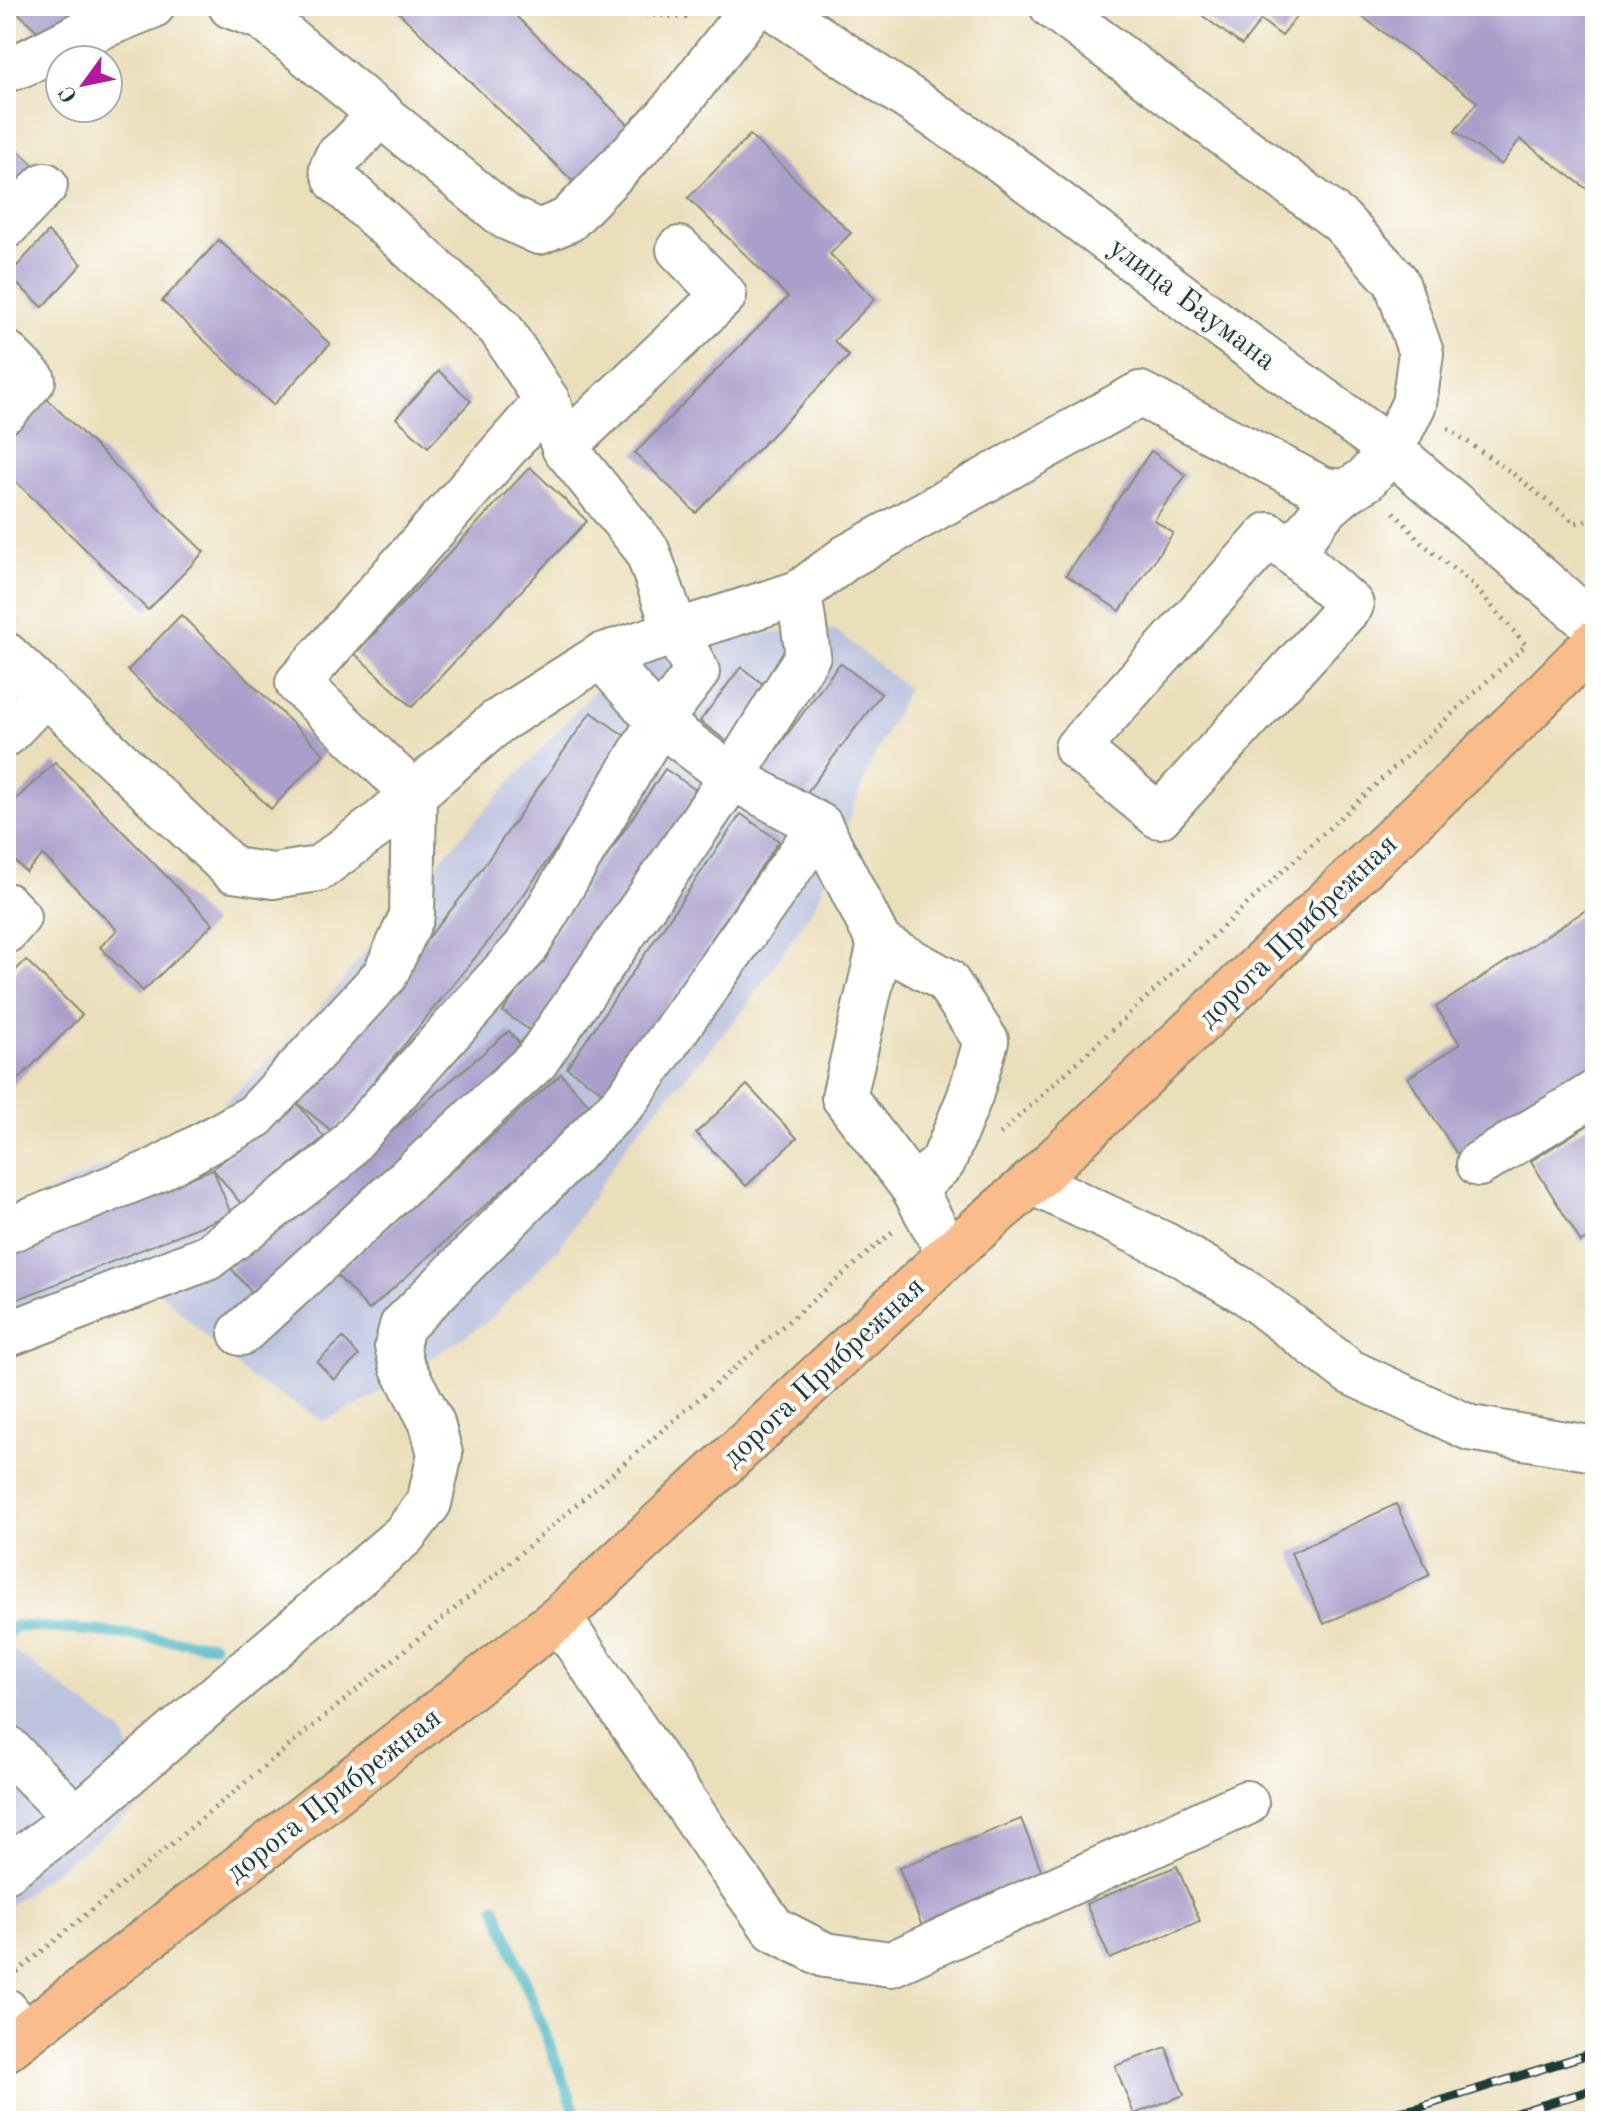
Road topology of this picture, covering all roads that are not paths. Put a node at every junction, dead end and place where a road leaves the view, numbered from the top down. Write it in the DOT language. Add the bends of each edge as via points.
graph roads {
  1 [pos="152,6"];
  2 [pos="231,6"];
  3 [pos="754,6"];
  4 [pos="771,6"];
  5 [pos="1052,6"];
  6 [pos="6,70"];
  7 [pos="381,113"];
  8 [pos="45,185"];
  9 [pos="6,226"];
  10 [pos="679,249"];
  11 [pos="6,353"];
  12 [pos="547,401"];
  13 [pos="6,410"];
  14 [pos="564,447"];
  15 [pos="1391,450"];
  16 [pos="1345,492"];
  17 [pos="1292,552"];
  18 [pos="799,593"];
  19 [pos="1595,626"];
  20 [pos="676,632"];
  21 [pos="1595,642"];
  22 [pos="6,655"];
  23 [pos="601,656"];
  24 [pos="46,692"];
  25 [pos="659,722"];
  26 [pos="6,734"];
  27 [pos="732,777"];
  28 [pos="414,794"];
  29 [pos="820,826"];
  30 [pos="6,905"];
  31 [pos="6,931"];
  32 [pos="880,944"];
  33 [pos="1595,1093"];
  34 [pos="1479,1164"];
  35 [pos="1032,1182"];
  36 [pos="914,1189"];
  37 [pos="6,1231"];
  38 [pos="949,1254"];
  39 [pos="241,1333"];
  40 [pos="6,1335"];
  41 [pos="1595,1449"];
  42 [pos="559,1618"];
  43 [pos="6,1747"];
  44 [pos="1246,1803"];
  45 [pos="76,1818"];
  46 [pos="6,1870"];
  47 [pos="12,2031"];
  1 -- 6 [label="street"];
  2 -- 7 [label="street" via="263,18"];
  3 -- 7 [label="street" via="667,117 568,220 539,232 506,217"];
  4 -- 15 [label="street, улица Баумана" via="1001,160"];
  5 -- 15 [label="street" via="1341,221 1396,281 1421,353 1414,404"];
  7 -- 12 [label="street" via="337,157 332,168 337,181 500,328"];
  8 -- 9 [label="street"];
  10 -- 14 [label="street" via="724,295"];
  11 -- 13 [label="street" via="33,380"];
  12 -- 14 [label="street"];
  12 -- 28 [label="street" via="298,683"];
  14 -- 20 [label="street" via="647,550"];
  15 -- 16 [label="street" via="1365,480"];
  15 -- 19 [label="street, улица Баумана"];
  16 -- 17 [label="street"];
  16 -- 18 [label="street" via="1324,490 1140,394 847,557"];
  17 -- 17 [label="street" via="1269,535 1077,748 1159,816 1351,605"];
  18 -- 20 [label="street"];
  18 -- 27 [label="street" via="808,655"];
  20 -- 23 [label="street"];
  20 -- 25 [label="street" via="697,672"];
  21 -- 35 [label="highway, дорога Прибрежная"];
  22 -- 24 [label="street"];
  23 -- 25 [label="street"];
  23 -- 28 [label="street" via="497,722"];
  24 -- 26 [label="street"];
  24 -- 28 [label="street" via="233,870 273,876 318,869"];
  25 -- 27 [label="street"];
  25 -- 40 [label="street" via="526,947 334,1161 207,1258"];
  27 -- 29 [label="street"];
  27 -- 39 [label="street" via="536,1061"];
  28 -- 37 [label="street" via="412,916 385,975 255,1116 157,1170"];
  29 -- 32 [label="street"];
  29 -- 45 [label="street" via="627,1099 402,1326 397,1346 402,1366 432,1423 440,1454 429,1503 404,1535"];
  30 -- 31 [label="street" via="18,917"];
  32 -- 36 [label="street" via="844,1097"];
  32 -- 36 [label="street" via="946,980 986,1041 943,1162"];
  33 -- 34 [label="street"];
  35 -- 38 [label="highway, дорога Прибрежная"];
  35 -- 41 [label="street" via="1165,1245 1247,1293 1350,1372 1470,1428"];
  36 -- 38 [label="street"];
  38 -- 42 [label="highway, дорога Прибрежная"];
  42 -- 44 [label="street" via="774,1929 825,1955 891,1964"];
  42 -- 47 [label="highway, дорога Прибрежная"];
  43 -- 45 [label="street"];
  45 -- 46 [label="street"];
}
